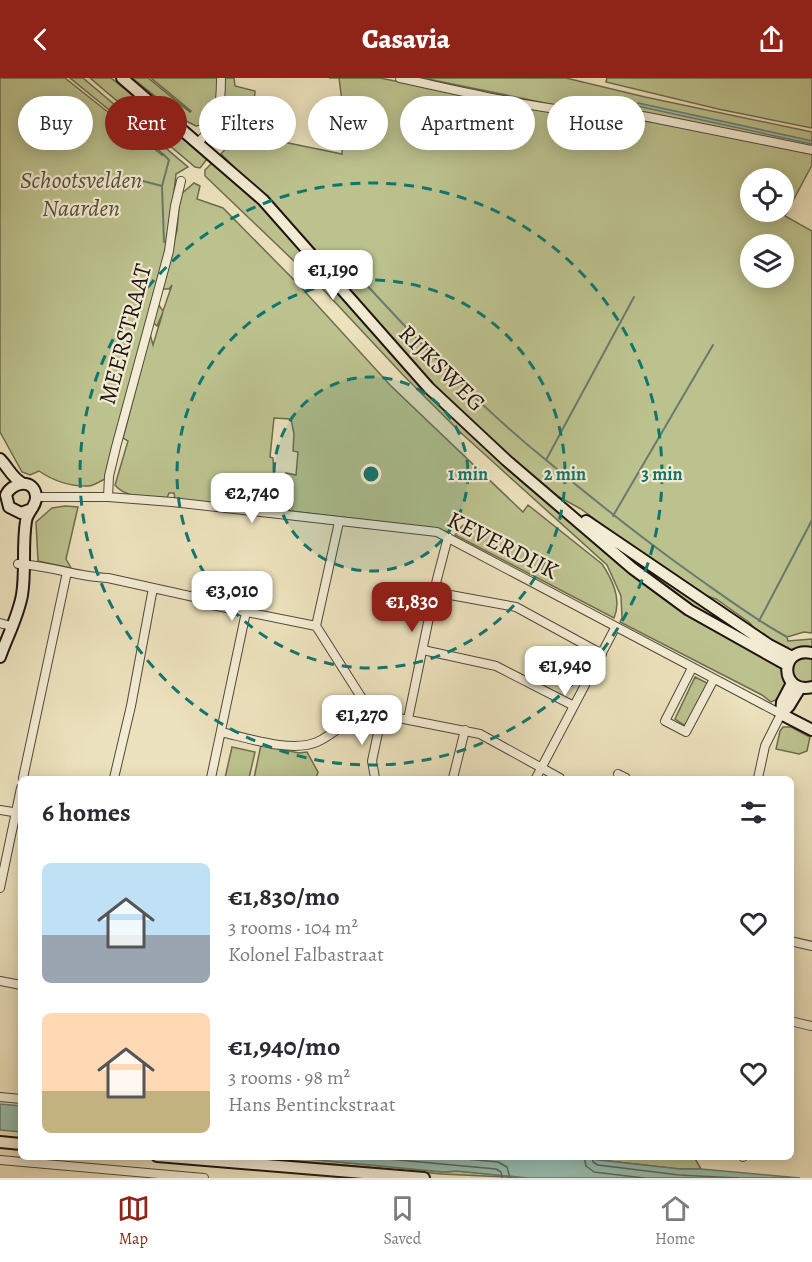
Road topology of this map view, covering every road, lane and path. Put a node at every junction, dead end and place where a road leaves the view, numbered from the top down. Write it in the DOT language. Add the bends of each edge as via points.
graph roads {
  1 [pos="122,78"];
  2 [pos="221,78"];
  3 [pos="400,78"];
  4 [pos="198,143"];
  5 [pos="812,150"];
  6 [pos="181,181"];
  7 [pos="0,459"];
  8 [pos="22,483"];
  9 [pos="5,497"];
  10 [pos="36,497"];
  11 [pos="108,497"];
  12 [pos="560,505"];
  13 [pos="12,510"];
  14 [pos="29,510"];
  15 [pos="339,522"];
  16 [pos="448,537"];
  17 [pos="21,564"];
  18 [pos="67,572"];
  19 [pos="153,588"];
  20 [pos="434,592"];
  21 [pos="246,612"];
  22 [pos="0,623"];
  23 [pos="11,626"];
  24 [pos="316,626"];
  25 [pos="615,628"];
  26 [pos="423,650"];
  27 [pos="812,653"];
  28 [pos="602,654"];
  29 [pos="0,657"];
  30 [pos="790,661"];
  31 [pos="692,668"];
  32 [pos="714,679"];
  33 [pos="796,686"];
  34 [pos="812,687"];
  35 [pos="574,706"];
  36 [pos="363,711"];
  37 [pos="382,714"];
  38 [pos="781,714"];
  39 [pos="408,719"];
  40 [pos="465,730"];
  41 [pos="812,730"];
  42 [pos="221,732"];
  43 [pos="541,769"];
  44 [pos="618,774"];
  45 [pos="23,776"];
  46 [pos="114,776"];
  47 [pos="211,776"];
  48 [pos="375,776"];
  49 [pos="454,776"];
  50 [pos="537,776"];
  51 [pos="556,776"];
  52 [pos="622,776"];
  53 [pos="758,776"];
  54 [pos="0,810"];
  55 [pos="18,813"];
  56 [pos="18,817"];
  57 [pos="0,888"];
  58 [pos="794,942"];
  59 [pos="812,946"];
  60 [pos="0,981"];
  61 [pos="18,984"];
  62 [pos="794,1022"];
  63 [pos="811,1026"];
  64 [pos="0,1096"];
  65 [pos="18,1099"];
  66 [pos="0,1142"];
  67 [pos="18,1144"];
  68 [pos="0,1160"];
  69 [pos="198,1160"];
  70 [pos="350,1175"];
  71 [pos="204,1178"];
  72 [pos="424,1178"];
  1 -- 4 [label="main road, RIJKSWEG"];
  2 -- 4 [label="street" via="217,118"];
  3 -- 5 [label="street" via="573,112 629,113"];
  4 -- 12 [label="main road, RIJKSWEG" via="263,200 429,388"];
  6 -- 11 [label="street, MEERSTRAAT" via="169,251 116,447"];
  7 -- 8 [label="main road"];
  7 -- 9 [label="main road" via="8,482"];
  8 -- 9 [label="main road" via="12,486"];
  8 -- 10 [label="main road" via="31,487"];
  9 -- 13 [label="main road"];
  10 -- 11 [label="street, KEVERDIJK"];
  10 -- 14 [label="main road"];
  11 -- 15 [label="street, KEVERDIJK"];
  12 -- 30 [label="main road, RIJKSWEG"];
  12 -- 30 [label="main road, RIJKSWEG" via="632,568 689,610"];
  13 -- 14 [label="main road"];
  13 -- 17 [label="main road" via="18,522"];
  14 -- 17 [label="main road"];
  15 -- 16 [label="street, KEVERDIJK" via="414,528"];
  15 -- 24 [label="street"];
  16 -- 20 [label="street"];
  16 -- 25 [label="street, KEVERDIJK"];
  17 -- 18 [label="street"];
  17 -- 23 [label="main road"];
  18 -- 19 [label="street"];
  18 -- 45 [label="street"];
  19 -- 21 [label="street"];
  19 -- 46 [label="street"];
  20 -- 26 [label="street"];
  20 -- 28 [label="street" via="516,607"];
  21 -- 24 [label="street"];
  21 -- 42 [label="street"];
  22 -- 23 [label="street"];
  23 -- 29 [label="main road"];
  24 -- 36 [label="street" via="363,700"];
  25 -- 28 [label="street"];
  25 -- 31 [label="street, KEVERDIJK"];
  26 -- 35 [label="street" via="496,666"];
  26 -- 39 [label="street"];
  27 -- 30 [label="main road" via="804,652"];
  28 -- 35 [label="street"];
  30 -- 33 [label="main road" via="788,678"];
  31 -- 32 [label="street, KEVERDIJK"];
  31 -- 32 [label="street" via="665,721 686,732"];
  32 -- 38 [label="street, KEVERDIJK"];
  33 -- 34 [label="main road"];
  33 -- 38 [label="main road" via="789,706"];
  35 -- 43 [label="street"];
  36 -- 37 [label="street"];
  36 -- 42 [label="street" via="317,742 306,745 290,746"];
  37 -- 39 [label="street"];
  37 -- 48 [label="street" via="372,761"];
  38 -- 41 [label="main road, KEVERDIJK"];
  38 -- 53 [label="street" via="765,746"];
  39 -- 40 [label="street"];
  40 -- 43 [label="street" via="480,734"];
  40 -- 49 [label="street"];
  42 -- 47 [label="street"];
  43 -- 50 [label="street"];
  43 -- 51 [label="street"];
  44 -- 52 [label="street"];
  54 -- 55 [label="street"];
  56 -- 57 [label="street"];
  58 -- 59 [label="street"];
  60 -- 61 [label="street"];
  62 -- 63 [label="street"];
  64 -- 65 [label="street"];
  66 -- 67 [label="main road"];
  68 -- 71 [label="street"];
  69 -- 70 [label="main road"];
  70 -- 72 [label="main road"];
}
